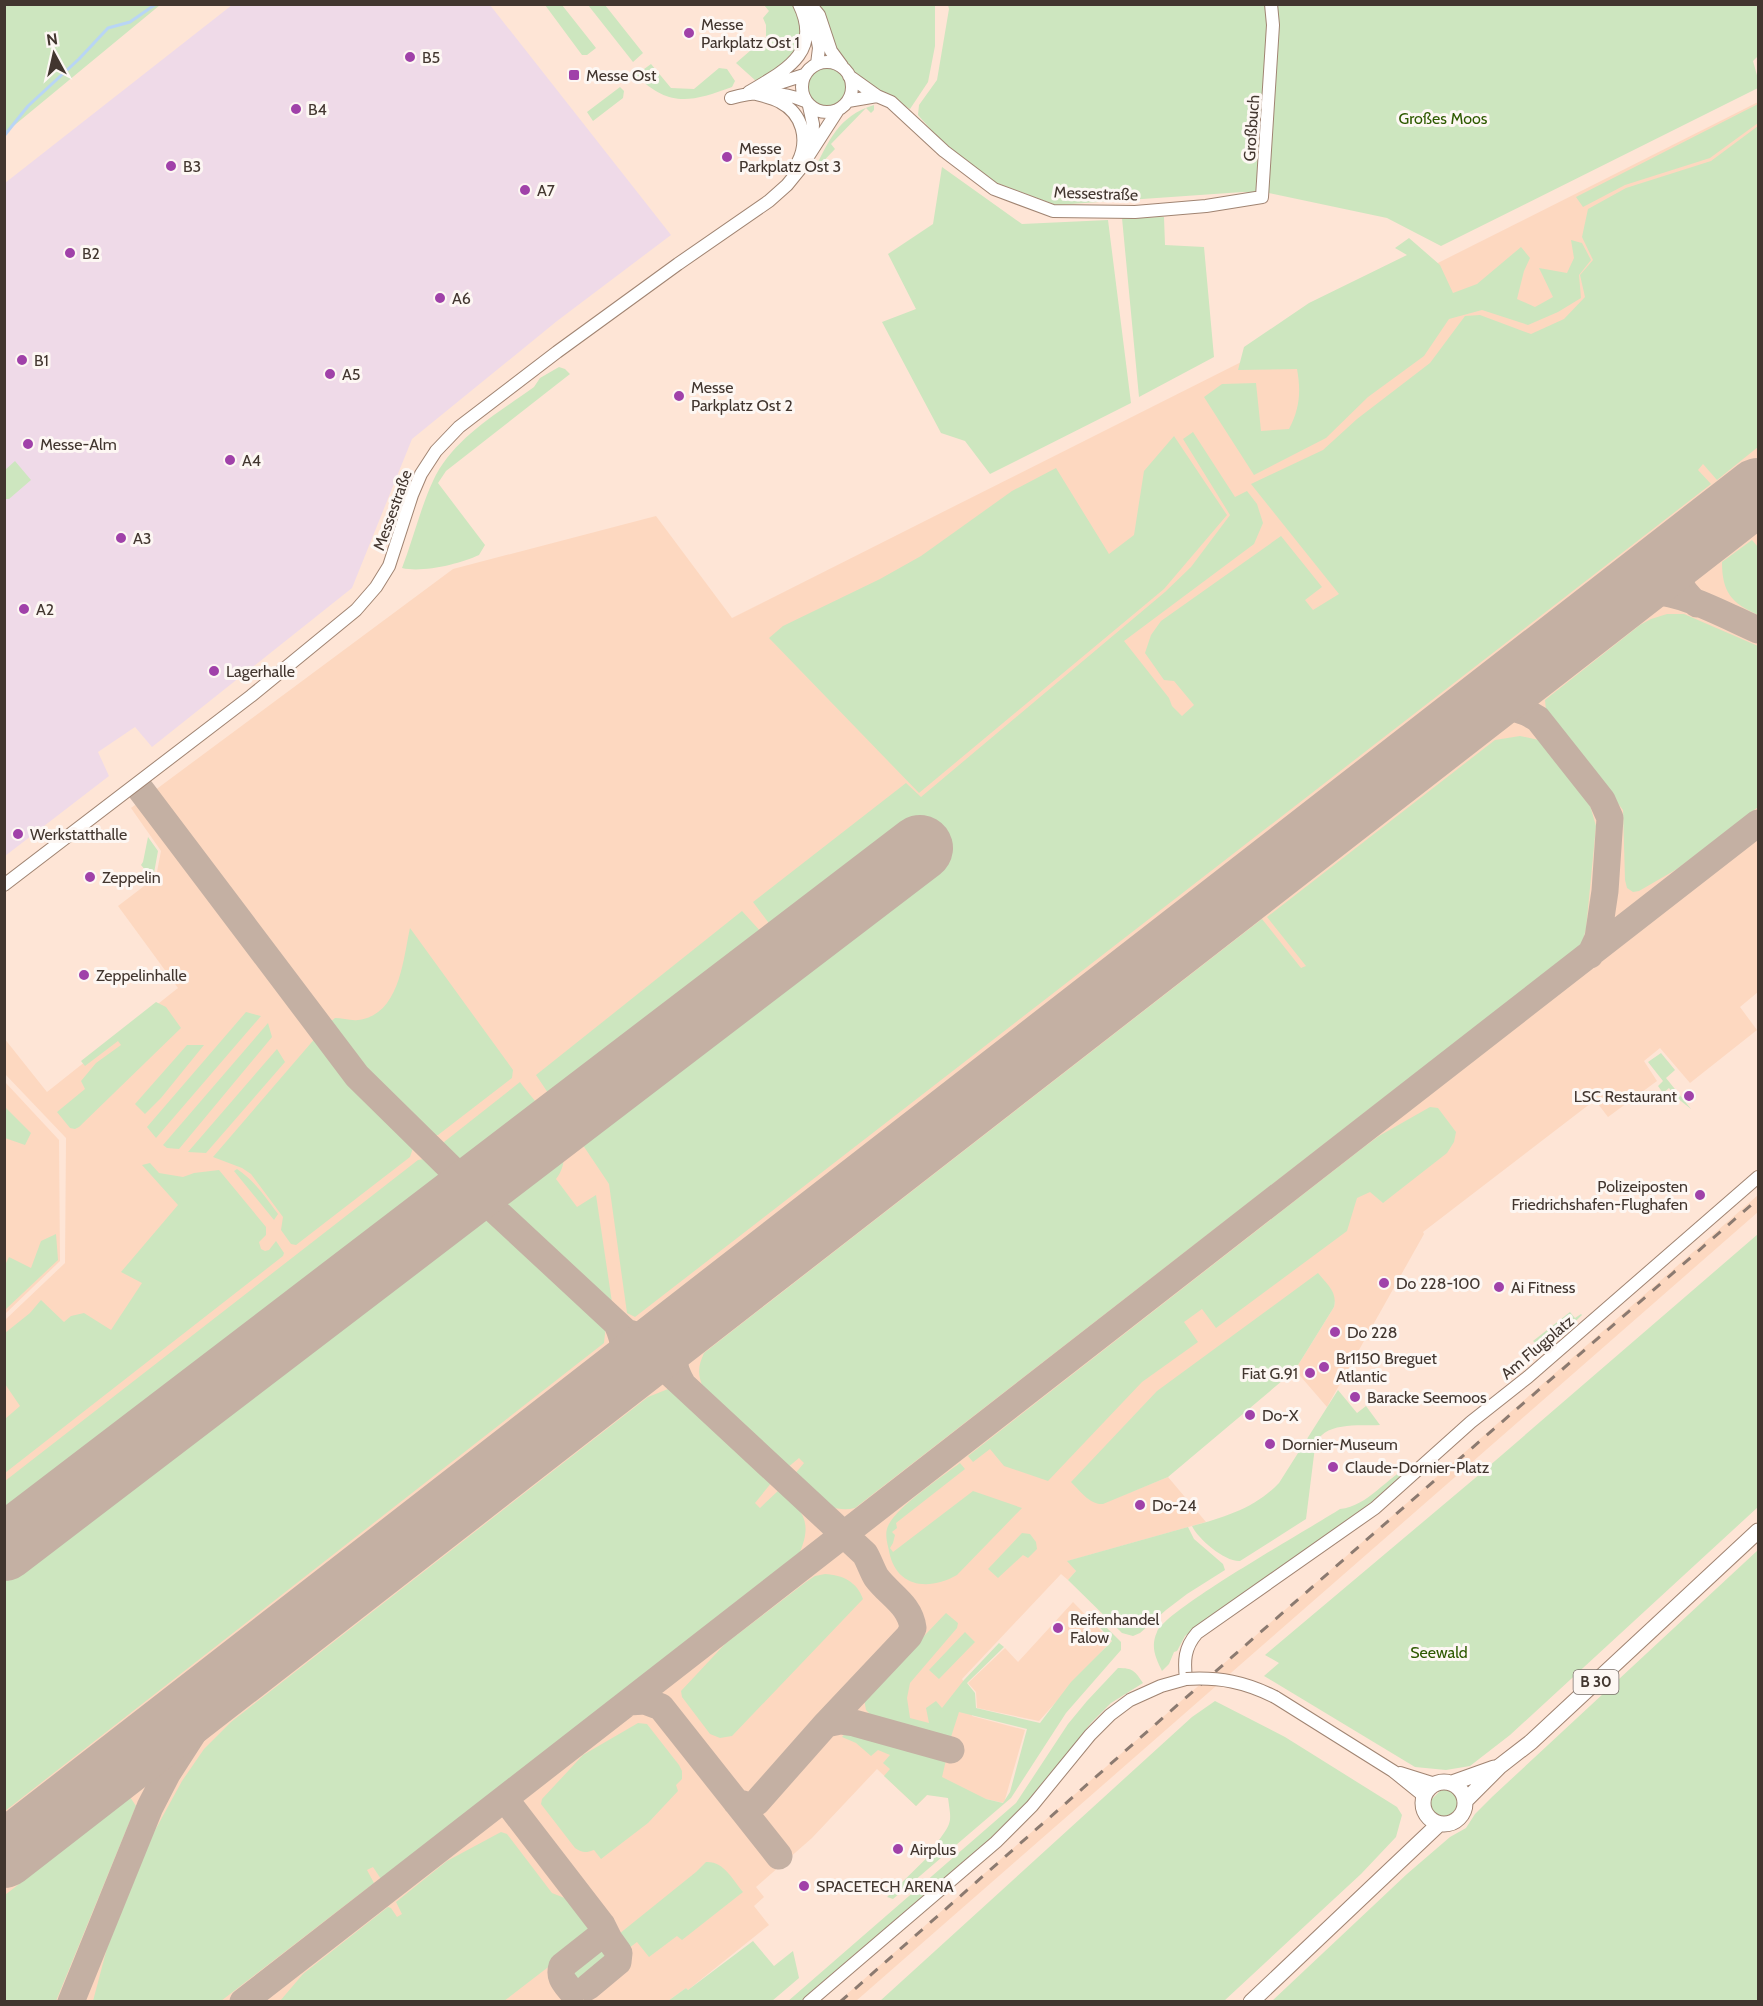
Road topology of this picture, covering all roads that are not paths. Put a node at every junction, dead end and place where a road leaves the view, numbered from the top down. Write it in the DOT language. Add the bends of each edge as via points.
graph roads {
  1 [pos="799,4"];
  2 [pos="810,4"];
  3 [pos="1271,4"];
  4 [pos="818,64"];
  5 [pos="846,72"];
  6 [pos="804,75"];
  7 [pos="749,92"];
  8 [pos="877,96"];
  9 [pos="731,98"];
  10 [pos="848,100"];
  11 [pos="807,103"];
  12 [pos="838,110"];
  13 [pos="812,149"];
  14 [pos="787,185"];
  15 [pos="1206,206"];
  16 [pos="4,885"];
  17 [pos="1758,1176"];
  18 [pos="1758,1532"];
  19 [pos="1186,1679"];
  20 [pos="1500,1766"];
  21 [pos="1393,1771"];
  22 [pos="1452,1783"];
  23 [pos="1435,1784"];
  24 [pos="1424,1796"];
  25 [pos="1466,1801"];
  26 [pos="1426,1814"];
  27 [pos="1439,1824"];
  28 [pos="1406,1856"];
  29 [pos="809,2001"];
  30 [pos="1251,2001"];
  1 -- 7 [label="street" via="805,17 806,37 800,54 788,69"];
  2 -- 4 [label="street" via="819,48"];
  2 -- 5 [label="street" via="819,15 831,51"];
  3 -- 15 [label="street, Großbuch" via="1274,25 1262,197"];
  4 -- 5 [label="street" via="831,62"];
  4 -- 6 [label="street"];
  5 -- 8 [label="street, Messestraße"];
  5 -- 10 [label="street" via="852,88"];
  6 -- 7 [label="street"];
  6 -- 11 [label="street" via="801,86"];
  7 -- 9 [label="street"];
  7 -- 11 [label="street" via="786,94"];
  7 -- 14 [label="street" via="778,101 798,117 803,152"];
  8 -- 10 [label="street"];
  8 -- 15 [label="street, Messestraße" via="891,102 944,152 994,189 1053,211 1136,212"];
  10 -- 12 [label="street"];
  11 -- 12 [label="street" via="820,112"];
  11 -- 13 [label="street" via="813,124"];
  12 -- 13 [label="street, Messestraße"];
  13 -- 14 [label="street, Messestraße"];
  14 -- 16 [label="street, Messestraße" via="459,427 421,474 389,566 356,610 251,696"];
  17 -- 19 [label="street, Am Flugplatz" via="1375,1508 1197,1633 1185,1652"];
  18 -- 20 [label="main road, B 30" via="1531,1742"];
  19 -- 21 [label="street, bridge" via="1242,1683 1275,1697"];
  19 -- 29 [label="street" via="1130,1700 1110,1715 996,1842"];
  20 -- 22 [label="main road, B 30"];
  20 -- 25 [label="main road, B 30"];
  21 -- 23 [label="street"];
  21 -- 24 [label="street"];
  22 -- 23 [label="main road, B 30"];
  22 -- 25 [label="main road" via="1460,1788"];
  23 -- 24 [label="main road"];
  24 -- 26 [label="main road"];
  25 -- 27 [label="main road, B 30" via="1464,1814 1457,1821"];
  26 -- 27 [label="main road"];
  26 -- 28 [label="main road, B 30"];
  27 -- 28 [label="main road, B 30"];
  28 -- 30 [label="main road, B 30"];
}
